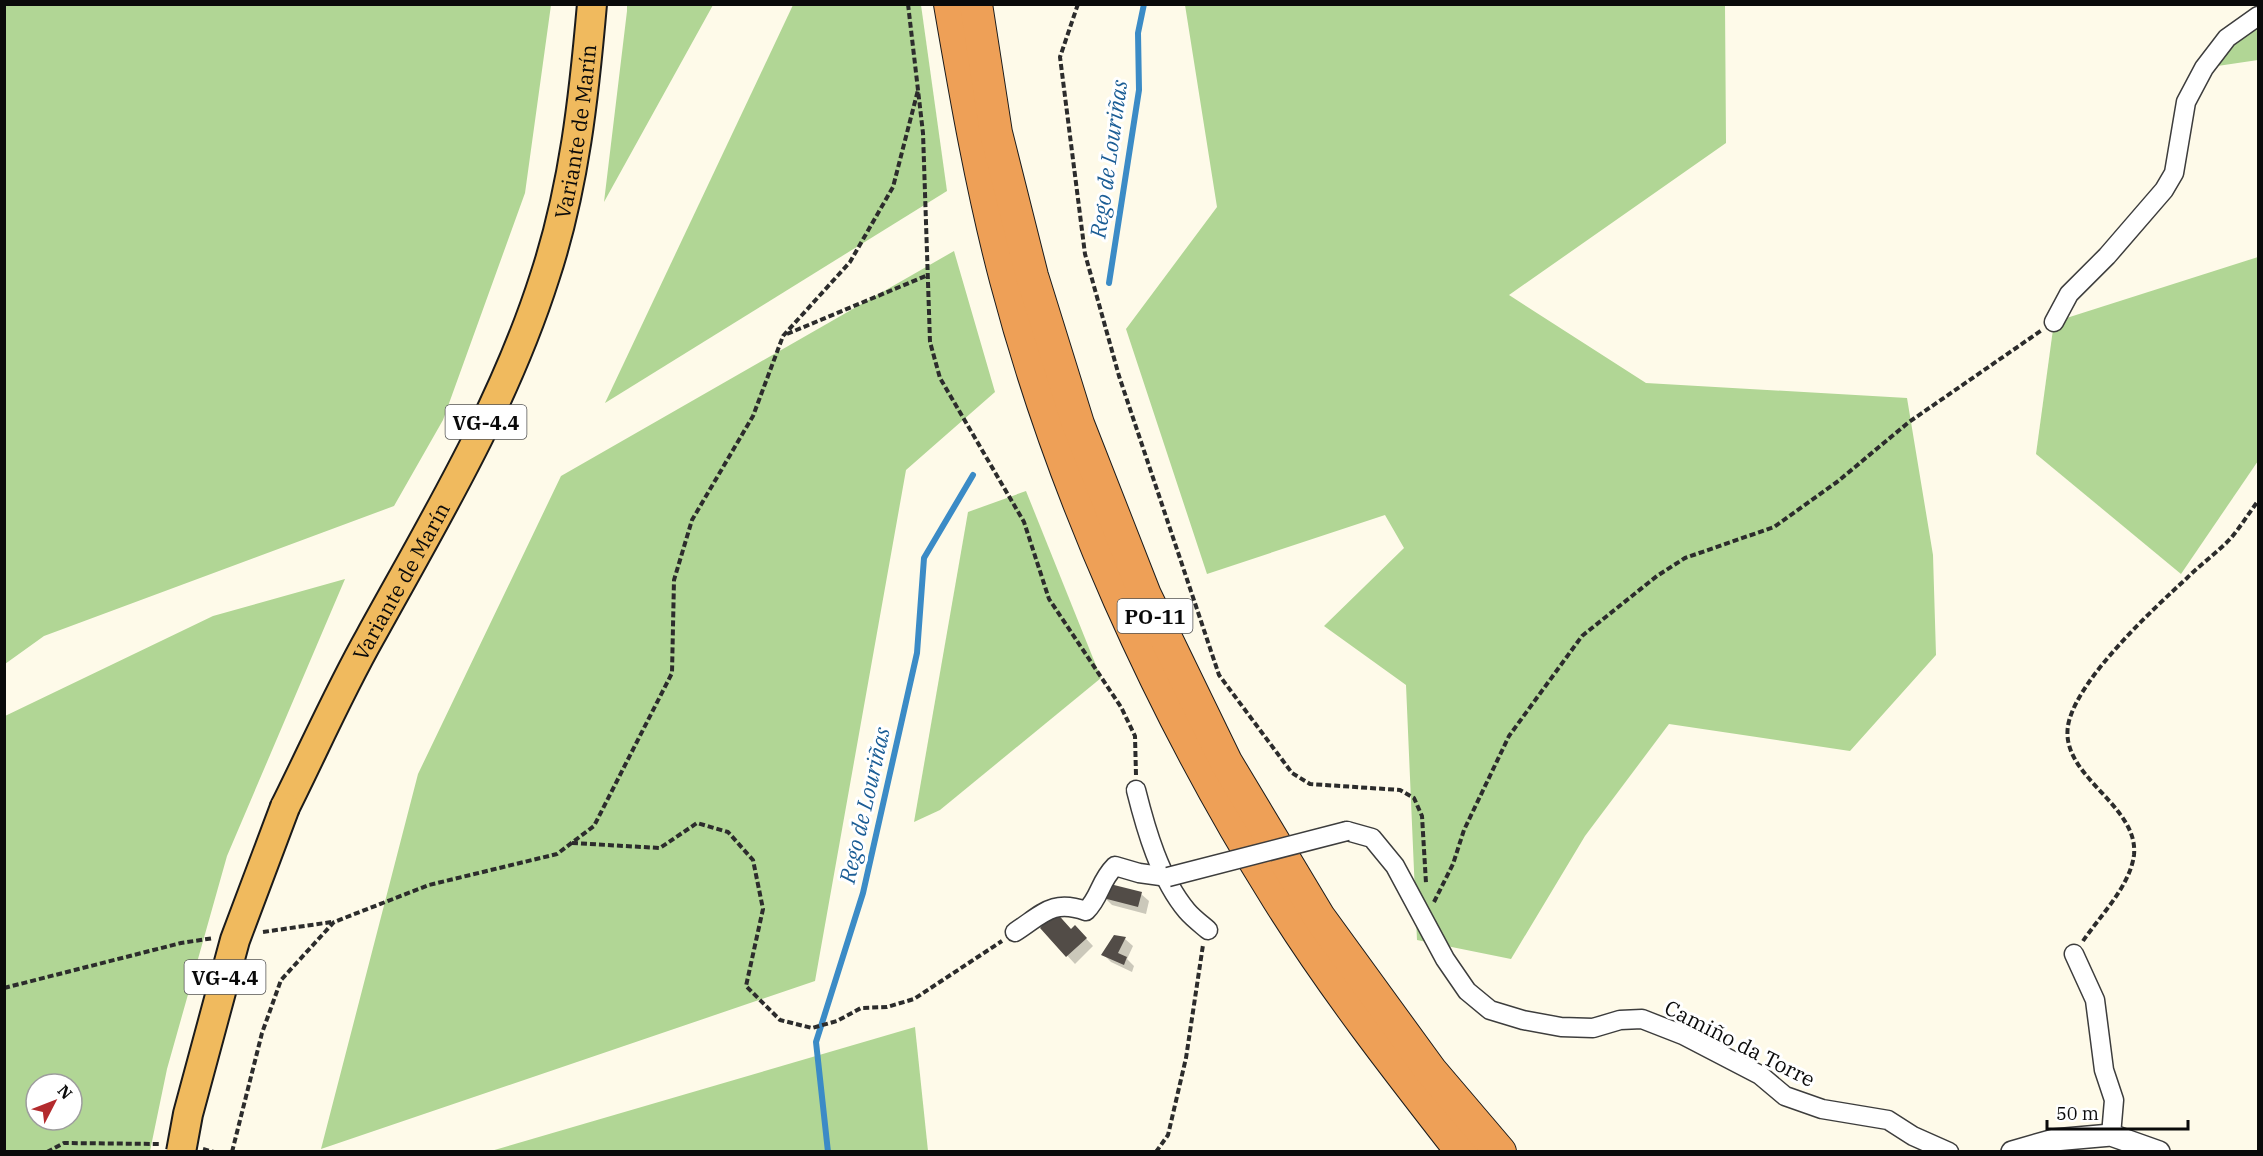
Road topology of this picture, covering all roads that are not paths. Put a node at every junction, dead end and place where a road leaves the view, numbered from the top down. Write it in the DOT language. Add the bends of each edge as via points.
graph roads {
  1 [pos="592,4"];
  2 [pos="950,4"];
  3 [pos="976,4"];
  4 [pos="2259,16"];
  5 [pos="2054,322"];
  6 [pos="1136,790"];
  7 [pos="1168,878"];
  8 [pos="1208,930"];
  9 [pos="1015,932"];
  10 [pos="2074,954"];
  11 [pos="1402,1076"];
  12 [pos="2110,1135"];
  13 [pos="181,1148"];
  14 [pos="1446,1152"];
  15 [pos="1462,1152"];
  16 [pos="1500,1152"];
  17 [pos="1949,1152"];
  18 [pos="2012,1152"];
  19 [pos="2158,1152"];
  1 -- 13 [label="highway, Variante de Marín / VG-4.4, bridge" via="583,102 569,186 546,275 508,378 448,499 368,640 285,807 235,940"];
  2 -- 11 [label="highway, PO-11" via="973,142 1006,282 1052,431 1121,603 1206,777 1278,899"];
  3 -- 16 [label="highway, PO-11" via="996,133 1032,276 1078,423 1145,595 1226,762 1319,917 1431,1071"];
  4 -- 5 [label="street" via="2227,38 2204,68 2186,102 2174,173 2164,190 2069,294"];
  6 -- 7 [label="street" via="1141,813"];
  7 -- 8 [label="street" via="1187,911"];
  7 -- 9 [label="street" via="1115,866 1103,877 1095,902 1086,910 1057,905"];
  7 -- 17 [label="street, Camiño da Torre, bridge" via="1347,831 1371,838 1395,866 1467,991 1491,1010 1562,1027 1593,1028 1642,1019 1683,1035 1760,1075 1785,1096 1822,1108 1888,1120"];
  10 -- 12 [label="street" via="2096,1000 2104,1070 2114,1100"];
  11 -- 14 [label="highway"];
  11 -- 15 [label="highway, PO-11"];
  12 -- 18 [label="street" via="2054,1140"];
  12 -- 19 [label="street"];
}
